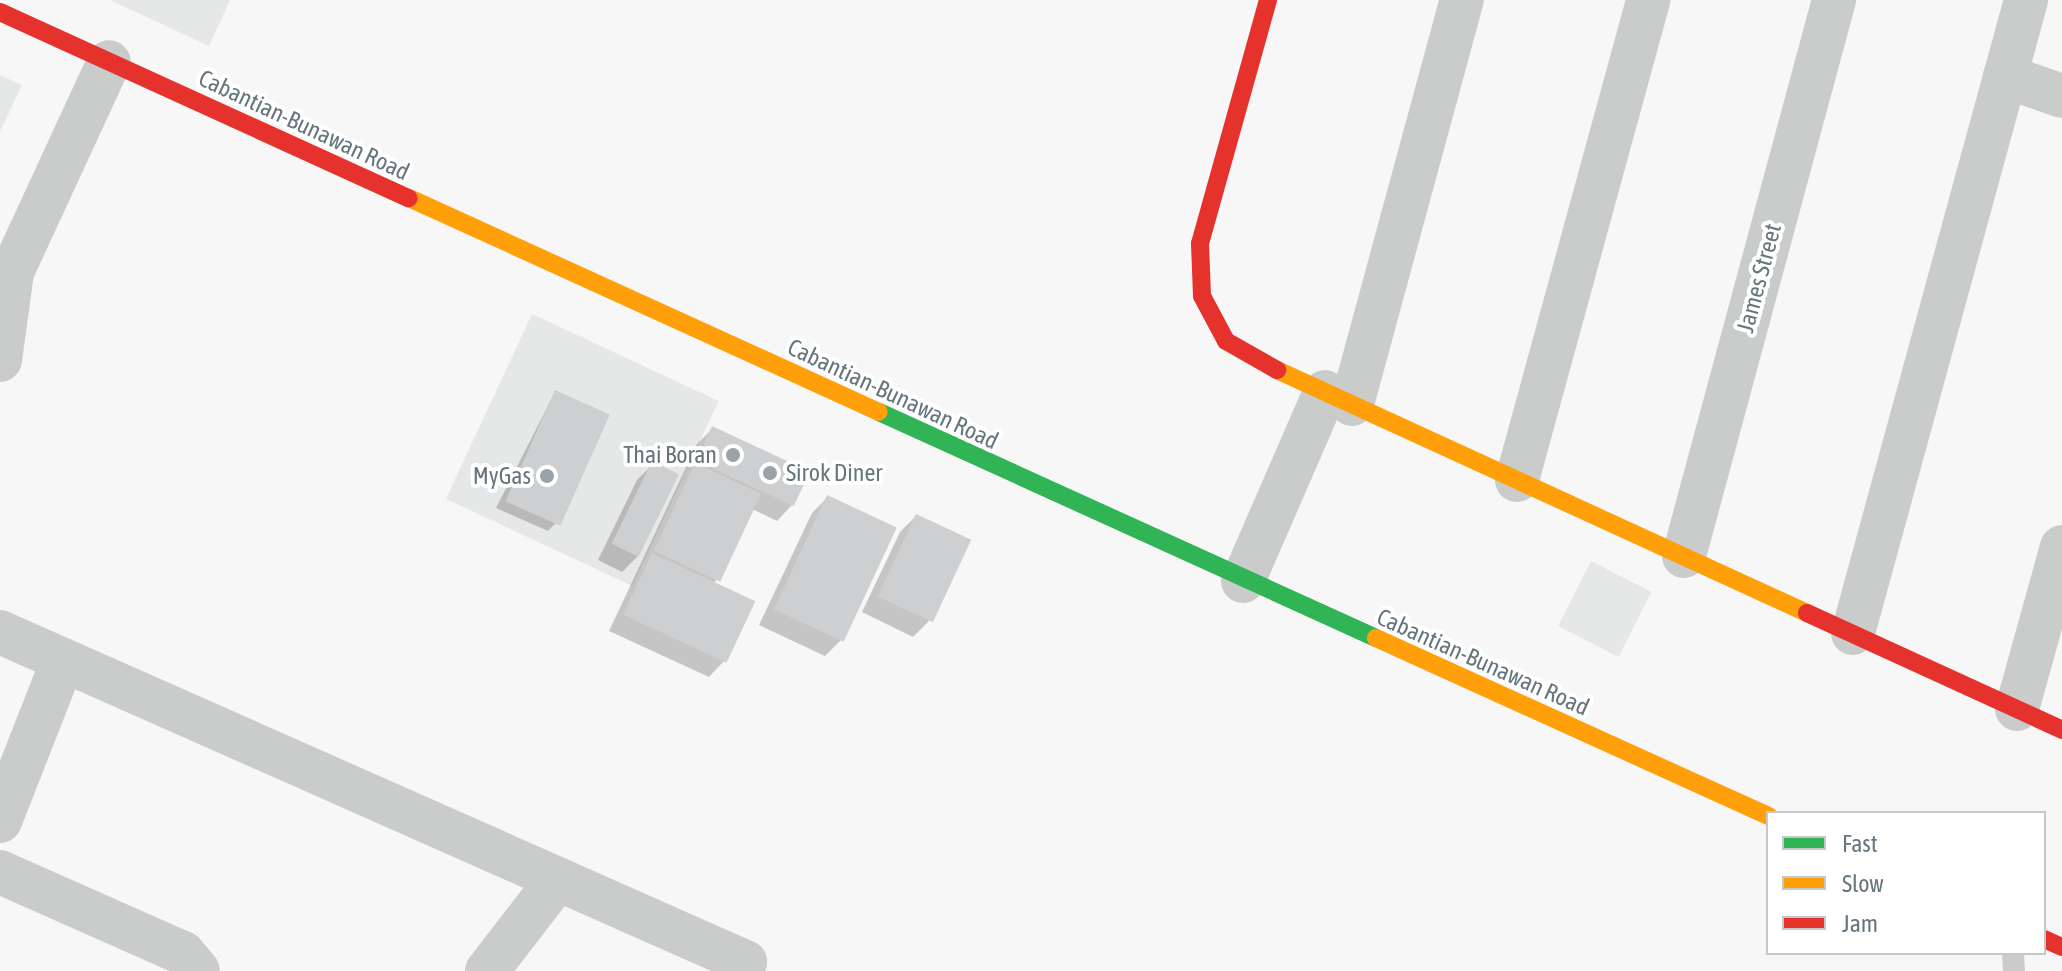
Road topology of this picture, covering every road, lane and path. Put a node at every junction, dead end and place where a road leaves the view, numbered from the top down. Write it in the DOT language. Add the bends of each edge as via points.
graph roads {
  1 [pos="1268,0"];
  2 [pos="1462,0"];
  3 [pos="1648,0"];
  4 [pos="1834,0"];
  5 [pos="2026,0"];
  6 [pos="0,12"];
  7 [pos="109,62"];
  8 [pos="2005,76"];
  9 [pos="2062,96"];
  10 [pos="6,279"];
  11 [pos="0,360"];
  12 [pos="1338,398"];
  13 [pos="1517,480"];
  14 [pos="2062,547"];
  15 [pos="1684,556"];
  16 [pos="1243,581"];
  17 [pos="0,632"];
  18 [pos="1853,633"];
  19 [pos="63,660"];
  20 [pos="2017,709"];
  21 [pos="2062,730"];
  22 [pos="1766,815"];
  23 [pos="0,821"];
  24 [pos="0,872"];
  25 [pos="557,880"];
  26 [pos="198,971"];
  27 [pos="487,971"];
  28 [pos="741,971"];
  1 -- 12 [label="main road" via="1200,244 1198,273 1210,317 1226,341 1250,358"];
  2 -- 12 [label="street"];
  3 -- 13 [label="street"];
  4 -- 15 [label="street, James Street"];
  5 -- 8 [label="street"];
  6 -- 7 [label="main road, Cabantian-Bunawan Road"];
  7 -- 10 [label="street"];
  7 -- 16 [label="main road, Cabantian-Bunawan Road"];
  8 -- 9 [label="street"];
  8 -- 18 [label="street"];
  10 -- 11 [label="street"];
  12 -- 13 [label="main road"];
  12 -- 16 [label="street"];
  13 -- 15 [label="main road"];
  14 -- 20 [label="street"];
  15 -- 18 [label="main road"];
  16 -- 22 [label="main road, Cabantian-Bunawan Road"];
  17 -- 19 [label="street"];
  18 -- 20 [label="main road"];
  19 -- 23 [label="street"];
  19 -- 25 [label="street"];
  20 -- 21 [label="main road"];
  24 -- 26 [label="street" via="183,953"];
  25 -- 27 [label="street"];
  25 -- 28 [label="street" via="745,962"];
}
